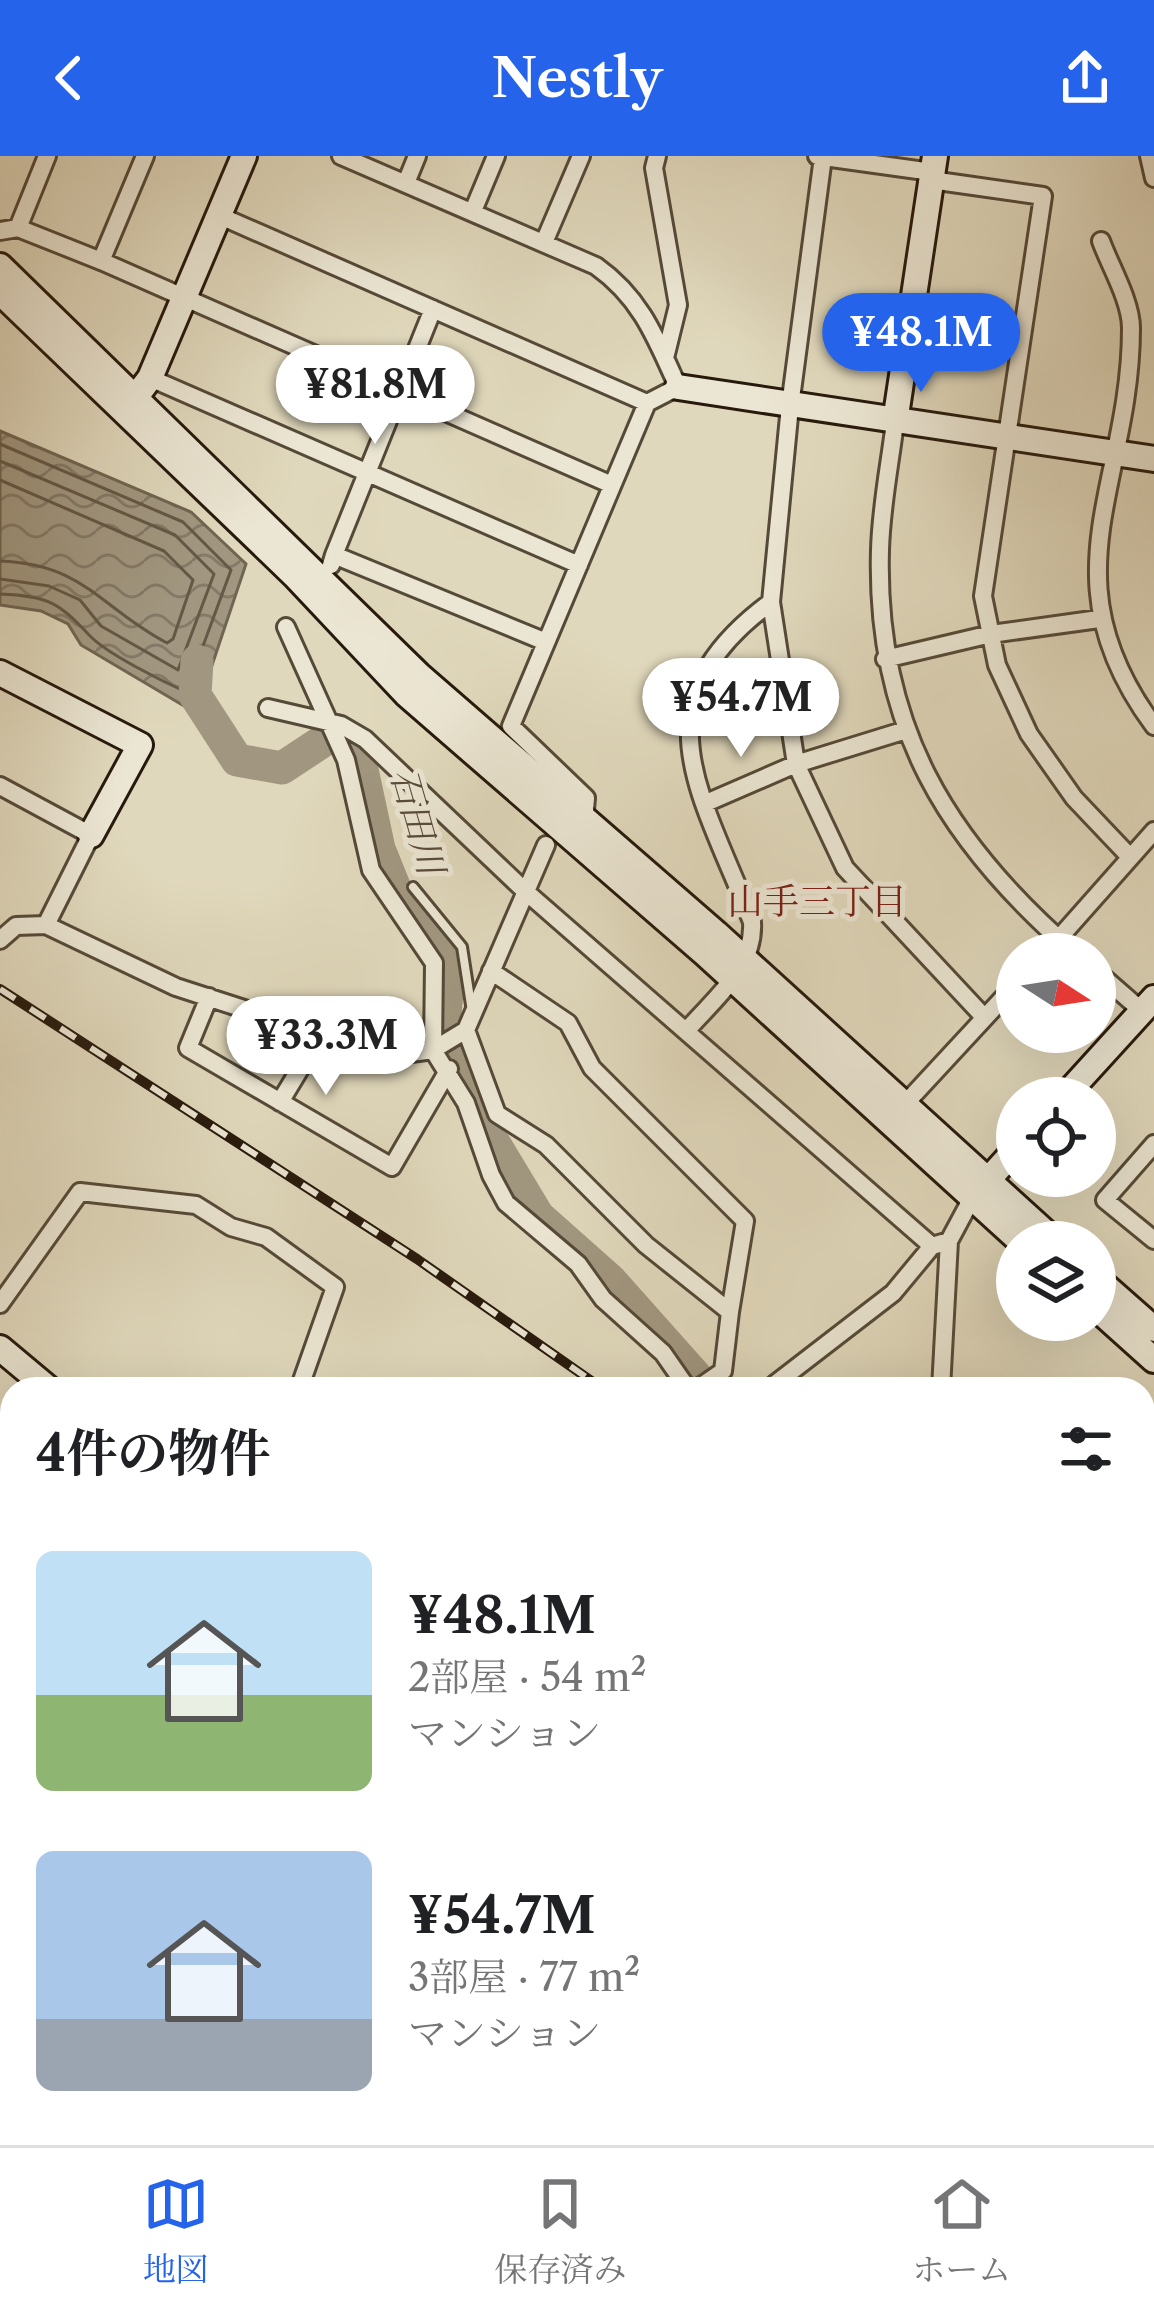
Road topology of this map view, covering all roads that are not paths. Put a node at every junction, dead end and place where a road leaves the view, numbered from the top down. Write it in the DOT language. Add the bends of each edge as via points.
graph roads {
  1 [pos="47,156"];
  2 [pos="145,156"];
  3 [pos="244,156"];
  4 [pos="340,156"];
  5 [pos="417,156"];
  6 [pos="496,156"];
  7 [pos="581,156"];
  8 [pos="658,156"];
  9 [pos="1149,156"];
  10 [pos="820,157"];
  11 [pos="933,169"];
  12 [pos="1154,178"];
  13 [pos="406,183"];
  14 [pos="473,211"];
  15 [pos="218,215"];
  16 [pos="9,230"];
  17 [pos="545,241"];
  18 [pos="1101,241"];
  19 [pos="101,261"];
  20 [pos="0,266"];
  21 [pos="0,292"];
  22 [pos="183,299"];
  23 [pos="433,309"];
  24 [pos="665,358"];
  25 [pos="678,387"];
  26 [pos="400,393"];
  27 [pos="137,396"];
  28 [pos="646,403"];
  29 [pos="790,406"];
  30 [pos="895,422"];
  31 [pos="1007,438"];
  32 [pos="1115,452"];
  33 [pos="1154,459"];
  34 [pos="368,473"];
  35 [pos="612,485"];
  36 [pos="334,555"];
  37 [pos="579,565"];
  38 [pos="322,579"];
  39 [pos="771,602"];
  40 [pos="1099,619"];
  41 [pos="286,627"];
  42 [pos="991,634"];
  43 [pos="546,642"];
  44 [pos="885,659"];
  45 [pos="0,674"];
  46 [pos="268,708"];
  47 [pos="332,723"];
  48 [pos="1154,726"];
  49 [pos="905,730"];
  50 [pos="796,764"];
  51 [pos="0,786"];
  52 [pos="706,803"];
  53 [pos="584,820"];
  54 [pos="1154,831"];
  55 [pos="91,835"];
  56 [pos="546,845"];
  57 [pos="1130,857"];
  58 [pos="413,887"];
  59 [pos="524,891"];
  60 [pos="8,924"];
  61 [pos="46,926"];
  62 [pos="1053,933"];
  63 [pos="1064,933"];
  64 [pos="0,940"];
  65 [pos="739,969"];
  66 [pos="491,971"];
  67 [pos="1116,983"];
  68 [pos="209,998"];
  69 [pos="1148,1004"];
  70 [pos="996,1005"];
  71 [pos="984,1017"];
  72 [pos="469,1023"];
  73 [pos="688,1029"];
  74 [pos="321,1034"];
  75 [pos="433,1050"];
  76 [pos="448,1069"];
  77 [pos="1082,1077"];
  78 [pos="280,1102"];
  79 [pos="466,1103"];
  80 [pos="904,1105"];
  81 [pos="497,1114"];
  82 [pos="1154,1144"];
  83 [pos="996,1172"];
  84 [pos="980,1190"];
  85 [pos="1005,1221"];
  86 [pos="1025,1221"];
  87 [pos="1154,1240"];
  88 [pos="940,1244"];
  89 [pos="1116,1296"];
  90 [pos="0,1304"];
  91 [pos="730,1312"];
  92 [pos="1116,1326"];
  93 [pos="1154,1330"];
  94 [pos="0,1348"];
  95 [pos="1154,1360"];
  96 [pos="35,1377"];
  97 [pos="303,1377"];
  98 [pos="683,1377"];
  99 [pos="713,1377"];
  100 [pos="784,1377"];
  101 [pos="941,1377"];
  1 -- 16 [label="street"];
  2 -- 19 [label="street"];
  3 -- 15 [label="street"];
  4 -- 13 [label="street"];
  5 -- 13 [label="street"];
  6 -- 14 [label="street"];
  7 -- 17 [label="street"];
  8 -- 24 [label="street" via="678,305"];
  9 -- 12 [label="street"];
  10 -- 11 [label="street"];
  10 -- 29 [label="street"];
  11 -- 30 [label="street"];
  11 -- 31 [label="street" via="1043,196"];
  13 -- 14 [label="street"];
  14 -- 17 [label="street"];
  15 -- 22 [label="street"];
  15 -- 23 [label="street"];
  16 -- 19 [label="street"];
  17 -- 24 [label="street" via="622,284"];
  18 -- 32 [label="street" via="1131,324"];
  19 -- 22 [label="street"];
  20 -- 27 [label="street"];
  21 -- 27 [label="street"];
  22 -- 26 [label="street"];
  22 -- 27 [label="street"];
  23 -- 26 [label="street"];
  23 -- 28 [label="street"];
  24 -- 25 [label="street"];
  25 -- 28 [label="street"];
  25 -- 29 [label="street"];
  26 -- 34 [label="street"];
  26 -- 35 [label="street"];
  27 -- 34 [label="street"];
  27 -- 38 [label="street"];
  27 -- 65 [label="street" via="406,694"];
  28 -- 35 [label="street"];
  29 -- 30 [label="street"];
  29 -- 39 [label="street"];
  30 -- 31 [label="street"];
  30 -- 44 [label="street" via="880,548"];
  31 -- 32 [label="street"];
  31 -- 42 [label="street" via="983,596"];
  32 -- 33 [label="street"];
  32 -- 40 [label="street" via="1095,562"];
  34 -- 36 [label="street"];
  34 -- 37 [label="street"];
  35 -- 37 [label="street"];
  36 -- 38 [label="street"];
  36 -- 43 [label="street"];
  37 -- 43 [label="street"];
  38 -- 53 [label="street"];
  39 -- 50 [label="street"];
  39 -- 52 [label="street" via="698,679 689,751"];
  40 -- 42 [label="street"];
  40 -- 48 [label="street" via="1132,697"];
  41 -- 47 [label="street"];
  42 -- 44 [label="street"];
  42 -- 57 [label="street" via="1029,734"];
  43 -- 53 [label="street" via="511,726 586,798"];
  44 -- 49 [label="street"];
  45 -- 55 [label="street" via="140,745"];
  46 -- 47 [label="street"];
  47 -- 59 [label="street" via="365,739"];
  47 -- 75 [label="street" via="371,870 434,963"];
  49 -- 50 [label="street"];
  49 -- 62 [label="street" via="971,852"];
  50 -- 52 [label="street"];
  50 -- 71 [label="street" via="844,868"];
  51 -- 55 [label="street"];
  52 -- 65 [label="street" via="752,922 753,942"];
  53 -- 65 [label="street"];
  54 -- 57 [label="street"];
  55 -- 61 [label="street"];
  56 -- 59 [label="street"];
  57 -- 63 [label="street"];
  58 -- 72 [label="lane" via="462,946"];
  59 -- 66 [label="street"];
  59 -- 73 [label="street"];
  60 -- 61 [label="street"];
  60 -- 64 [label="street"];
  61 -- 68 [label="street"];
  65 -- 73 [label="street"];
  65 -- 80 [label="street"];
  65 -- 84 [label="street"];
  66 -- 72 [label="street"];
  66 -- 91 [label="street" via="568,1023 592,1068 745,1221"];
  67 -- 69 [label="street"];
  68 -- 74 [label="street"];
  68 -- 78 [label="street" via="188,1048"];
  69 -- 77 [label="street"];
  70 -- 71 [label="street"];
  71 -- 80 [label="street"];
  72 -- 75 [label="street"];
  72 -- 81 [label="street"];
  73 -- 88 [label="street"];
  74 -- 75 [label="street" via="388,1056"];
  74 -- 78 [label="street"];
  75 -- 76 [label="street"];
  76 -- 78 [label="street" via="392,1167"];
  76 -- 79 [label="street"];
  79 -- 81 [label="street"];
  79 -- 98 [label="street" via="506,1202 578,1264"];
  80 -- 84 [label="street"];
  81 -- 91 [label="street" via="546,1145 646,1245"];
  82 -- 87 [label="street" via="1105,1200"];
  83 -- 84 [label="street"];
  84 -- 85 [label="street"];
  84 -- 86 [label="street"];
  84 -- 88 [label="street"];
  88 -- 100 [label="street" via="892,1294"];
  88 -- 101 [label="street"];
  89 -- 93 [label="street"];
  90 -- 97 [label="street" via="80,1192 196,1205 266,1237 335,1287"];
  91 -- 99 [label="street" via="723,1371"];
  92 -- 95 [label="street"];
  94 -- 96 [label="street"];
}
